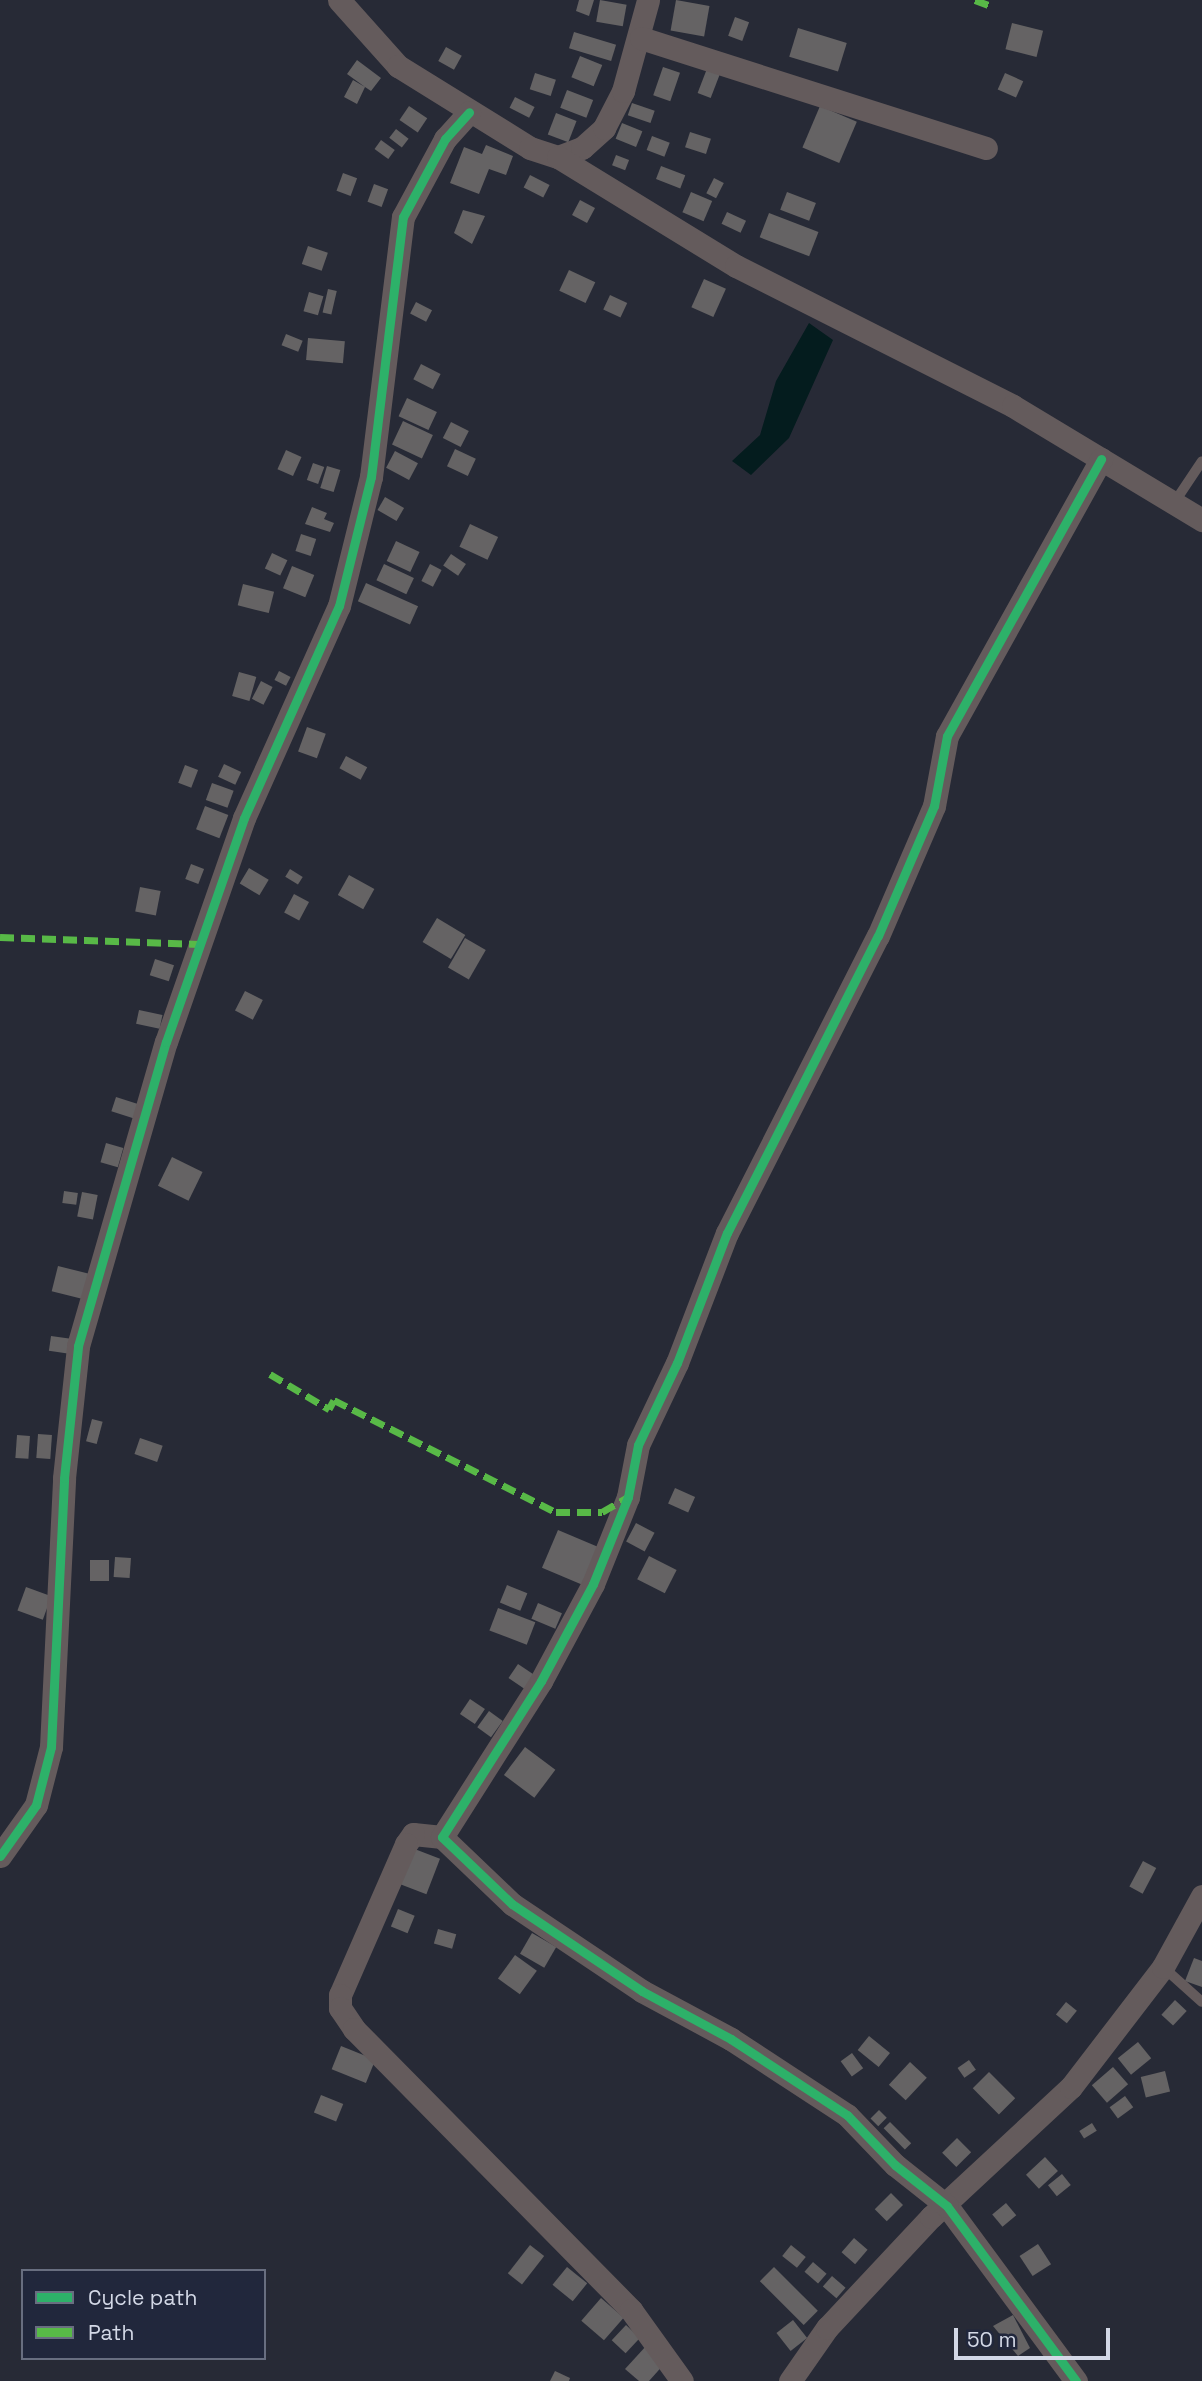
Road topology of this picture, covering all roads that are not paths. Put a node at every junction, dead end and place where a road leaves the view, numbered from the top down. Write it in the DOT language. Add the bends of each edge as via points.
graph roads {
  1 [pos="340,0"];
  2 [pos="648,0"];
  3 [pos="641,38"];
  4 [pos="469,112"];
  5 [pos="986,148"];
  6 [pos="558,158"];
  7 [pos="1101,459"];
  8 [pos="1202,461"];
  9 [pos="1174,503"];
  10 [pos="1202,520"];
  11 [pos="442,1837"];
  12 [pos="0,1856"];
  13 [pos="1202,1896"];
  14 [pos="1163,1967"];
  15 [pos="1202,2002"];
  16 [pos="947,2206"];
  17 [pos="682,2381"];
  18 [pos="790,2381"];
  19 [pos="1076,2381"];
  1 -- 4 [label="street" via="398,66"];
  2 -- 3 [label="street"];
  3 -- 5 [label="street"];
  3 -- 6 [label="street" via="604,128 582,148"];
  4 -- 6 [label="street" via="530,148"];
  4 -- 12 [label="street" via="444,139 403,217 371,477 339,606 236,843 166,1042 78,1346 64,1478 51,1747 36,1805"];
  6 -- 7 [label="street" via="736,266 1013,406"];
  7 -- 9 [label="street"];
  7 -- 11 [label="street" via="947,736 929,818 878,936 726,1233 677,1363 638,1445 628,1497 593,1584 541,1681"];
  8 -- 9 [label="lane"];
  9 -- 10 [label="street"];
  11 -- 16 [label="street" via="512,1904 642,1991 731,2039 847,2115 895,2165"];
  11 -- 17 [label="street" via="413,1834 406,1844 340,1995 340,2008 354,2029 631,2310"];
  13 -- 14 [label="street"];
  14 -- 15 [label="lane"];
  14 -- 16 [label="street" via="1071,2087"];
  16 -- 18 [label="street" via="931,2217 827,2328"];
  16 -- 19 [label="street"];
}
